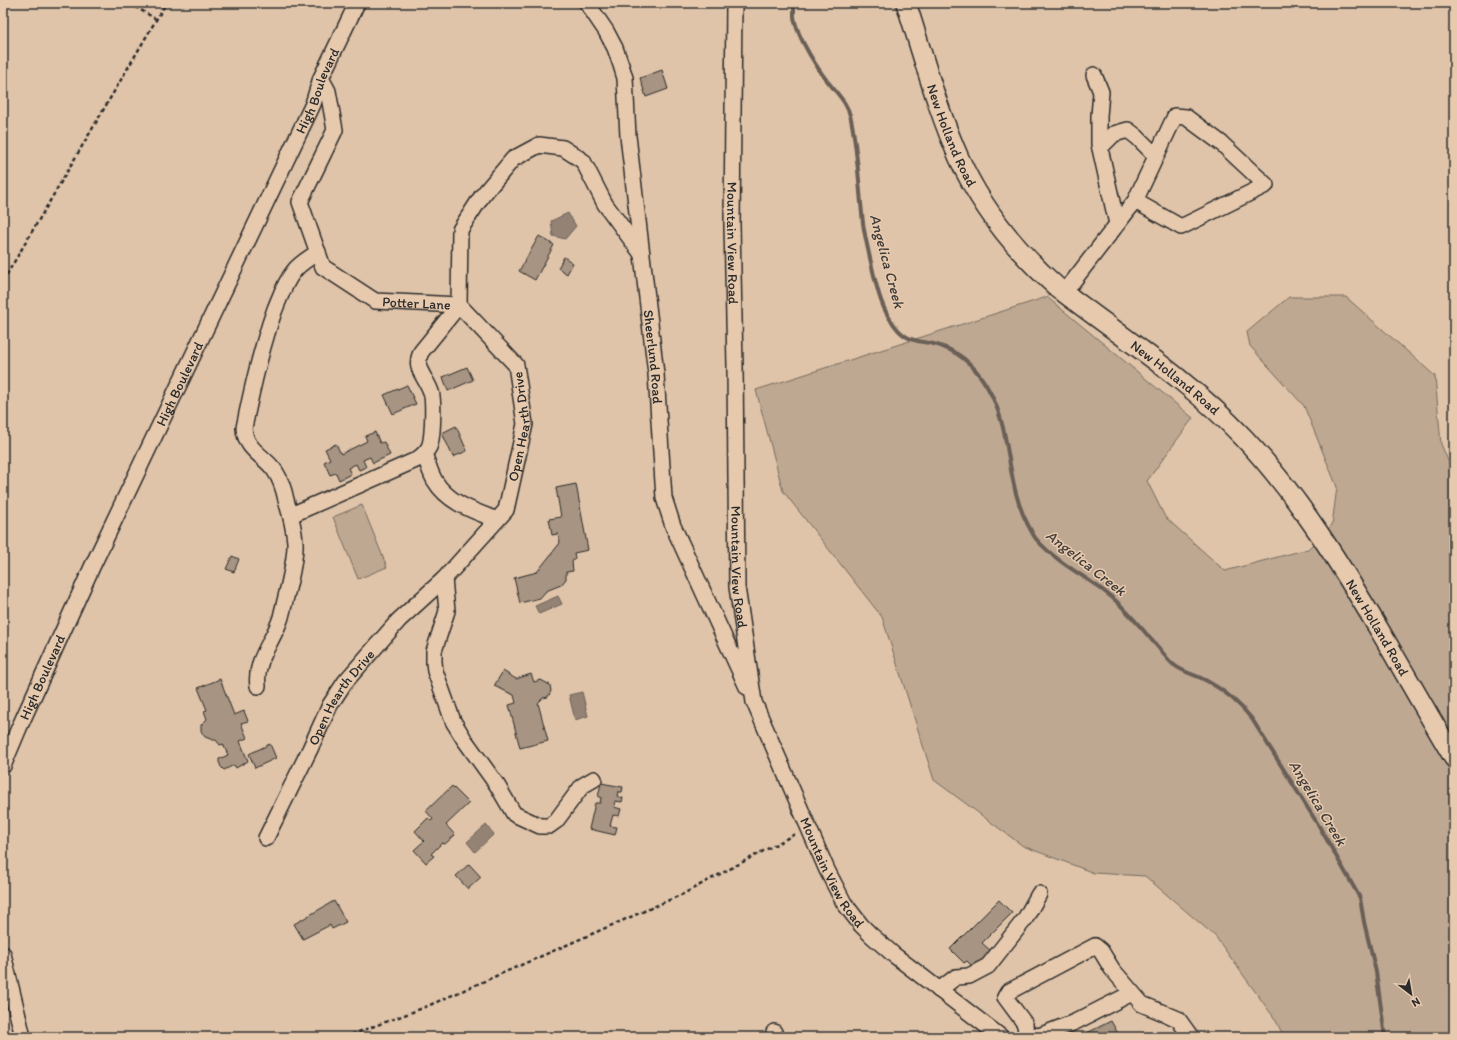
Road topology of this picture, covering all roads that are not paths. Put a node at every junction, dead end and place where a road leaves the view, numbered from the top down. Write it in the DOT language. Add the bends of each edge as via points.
graph roads {
  1 [pos="357,3"];
  2 [pos="587,3"];
  3 [pos="734,3"];
  4 [pos="906,3"];
  5 [pos="1094,75"];
  6 [pos="321,78"];
  7 [pos="1100,148"];
  8 [pos="1156,156"];
  9 [pos="1135,201"];
  10 [pos="1117,224"];
  11 [pos="318,252"];
  12 [pos="641,253"];
  13 [pos="1064,293"];
  14 [pos="459,305"];
  15 [pos="424,454"];
  16 [pos="291,515"];
  17 [pos="496,520"];
  18 [pos="444,579"];
  19 [pos="258,686"];
  20 [pos="754,702"];
  21 [pos="1454,758"];
  22 [pos="3,766"];
  23 [pos="594,779"];
  24 [pos="266,838"];
  25 [pos="1039,894"];
  26 [pos="3,954"];
  27 [pos="939,990"];
  28 [pos="1132,993"];
  29 [pos="1025,1035"];
  30 [pos="23,1037"];
  31 [pos="1001,1037"];
  32 [pos="1190,1037"];
  1 -- 6 [label="street, High Boulevard"];
  2 -- 12 [label="street, Sheerlund Road" via="602,24 622,65"];
  3 -- 20 [label="street, Mountain View Road" via="732,225 737,587"];
  4 -- 13 [label="main road, New Holland Road" via="940,111 970,179 1008,238 1038,271"];
  5 -- 7 [label="street" via="1101,92"];
  6 -- 11 [label="street, Potter Lane" via="328,91 335,130 300,202"];
  6 -- 22 [label="street, High Boulevard" via="313,104 92,567"];
  7 -- 8 [label="street" via="1114,134 1128,130"];
  7 -- 10 [label="street"];
  8 -- 9 [label="street"];
  8 -- 9 [label="street" via="1175,116 1186,117 1221,143 1266,185 1180,227"];
  9 -- 10 [label="street"];
  10 -- 13 [label="street"];
  11 -- 14 [label="street, Potter Lane" via="324,267 375,301"];
  11 -- 16 [label="street" via="295,270 279,299 259,359 244,428 248,444 280,480"];
  12 -- 14 [label="street" via="605,204 583,161 563,148 539,145 513,159 482,196 460,230"];
  12 -- 20 [label="street, Sheerlund Road" via="656,374 664,498 673,526"];
  13 -- 21 [label="main road, New Holland Road" via="1218,412 1283,483 1364,604"];
  14 -- 15 [label="street" via="418,359 418,366 432,392 433,407 430,446"];
  14 -- 17 [label="street, Open Hearth Drive" via="516,365 525,424 506,510"];
  15 -- 16 [label="street" via="416,460"];
  15 -- 17 [label="street" via="435,481 446,494 459,504"];
  16 -- 19 [label="street" via="295,544 290,573 278,628 258,668"];
  17 -- 18 [label="street, Open Hearth Drive"];
  18 -- 23 [label="street" via="447,611 434,651 435,671 453,721 514,814 540,826 549,826 556,821 582,786"];
  18 -- 24 [label="street, Open Hearth Drive" via="399,620 345,682 330,705"];
  20 -- 27 [label="street, Mountain View Road" via="838,893 871,935"];
  25 -- 27 [label="street" via="1025,919 988,966 970,976 956,978"];
  26 -- 30 [label="street"];
  27 -- 31 [label="street, Mountain View Road"];
  28 -- 29 [label="street" via="1039,1036"];
  28 -- 29 [label="street" via="1095,946 1008,992 1005,997 1025,1024"];
  28 -- 32 [label="street" via="1142,1004 1178,1019"];
}
